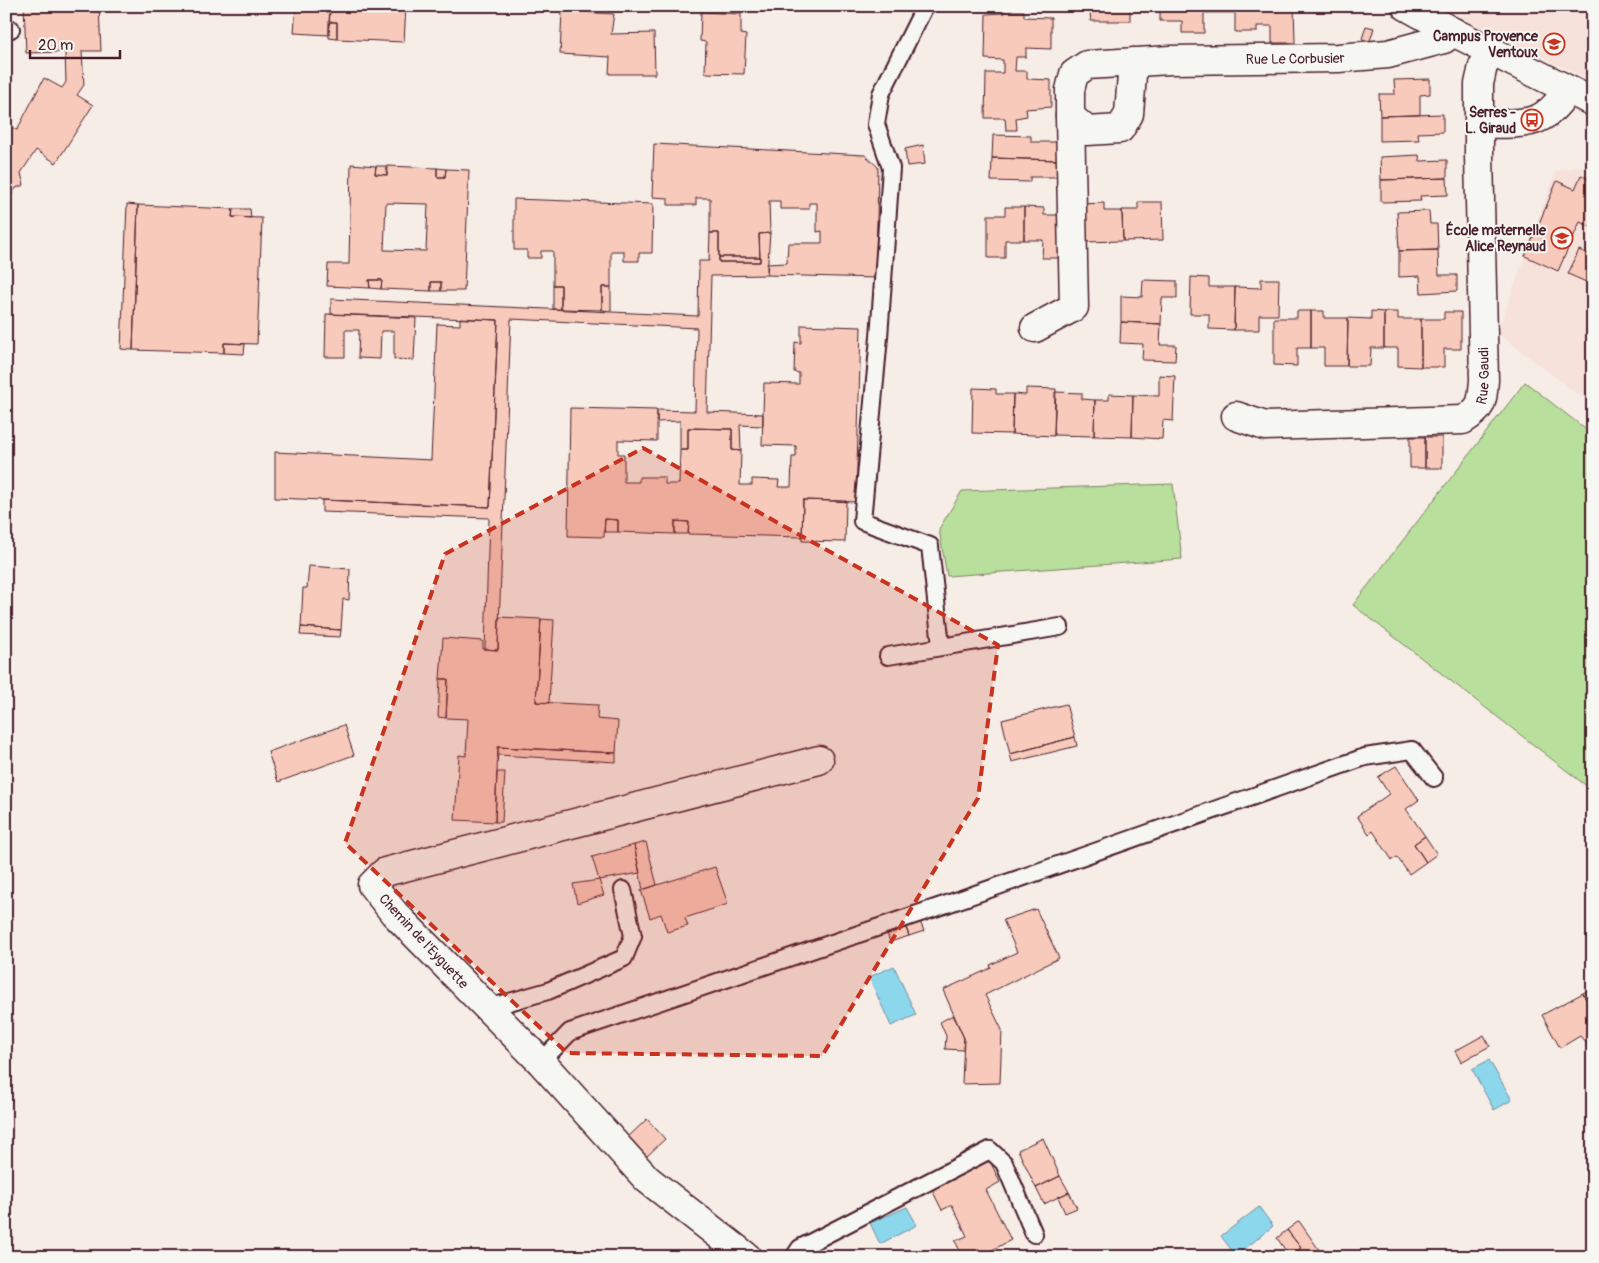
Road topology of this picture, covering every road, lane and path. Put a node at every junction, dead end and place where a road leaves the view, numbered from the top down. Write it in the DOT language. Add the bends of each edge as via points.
graph roads {
  1 [pos="924,6"];
  2 [pos="1406,6"];
  3 [pos="1453,32"];
  4 [pos="1492,52"];
  5 [pos="1133,62"];
  6 [pos="1568,90"];
  7 [pos="1593,102"];
  8 [pos="1070,116"];
  9 [pos="1479,124"];
  10 [pos="1035,328"];
  11 [pos="1236,416"];
  12 [pos="1060,627"];
  13 [pos="942,646"];
  14 [pos="888,656"];
  15 [pos="818,760"];
  16 [pos="1434,778"];
  17 [pos="623,890"];
  18 [pos="488,1008"];
  19 [pos="541,1062"];
  20 [pos="1034,1234"];
  21 [pos="747,1257"];
  22 [pos="794,1257"];
  1 -- 13 [label="lane" via="881,94 876,124 891,168 862,521 930,546"];
  2 -- 3 [label="street"];
  3 -- 4 [label="street"];
  3 -- 5 [label="street, Rue Le Corbusier" via="1444,39 1388,54"];
  4 -- 6 [label="street"];
  4 -- 9 [label="street, Rue Gaudi" via="1483,66 1478,84"];
  5 -- 8 [label="street, Rue Le Corbusier" via="1087,65 1074,74"];
  5 -- 8 [label="street" via="1129,114 1120,128 1087,130"];
  6 -- 7 [label="street"];
  6 -- 9 [label="street" via="1546,115 1515,123"];
  8 -- 10 [label="street, Rue Le Corbusier" via="1074,307"];
  9 -- 11 [label="street, Rue Gaudi" via="1484,380 1482,403 1475,413 1463,420 1265,426"];
  12 -- 13 [label="lane"];
  13 -- 14 [label="lane"];
  15 -- 18 [label="street, Chemin de l'Eyguette" via="385,872 372,885 394,913"];
  16 -- 19 [label="lane" via="1412,750 1365,757 570,1032"];
  17 -- 18 [label="lane" via="633,936 624,958 548,991"];
  18 -- 19 [label="street, Chemin de l'Eyguette"];
  19 -- 21 [label="street, Chemin de l'Eyguette" via="647,1179"];
  20 -- 22 [label="lane" via="1004,1163 990,1150 800,1248"];
}
